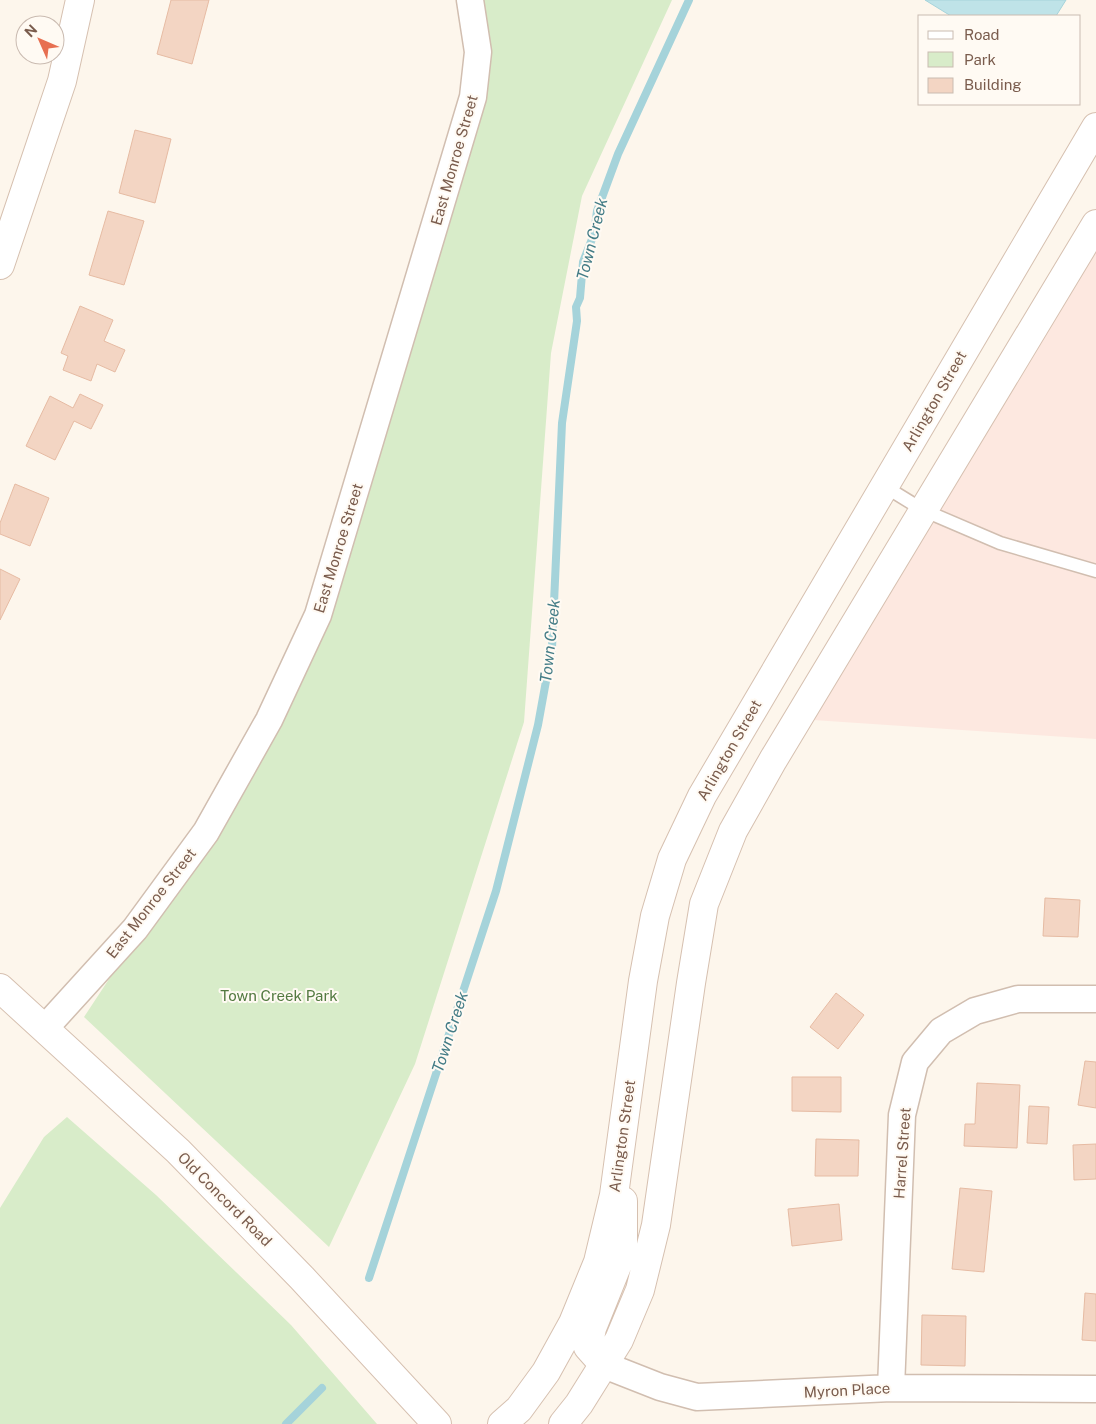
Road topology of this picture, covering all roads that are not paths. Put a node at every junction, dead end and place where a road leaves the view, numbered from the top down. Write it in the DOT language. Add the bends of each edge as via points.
graph roads {
  1 [pos="80,0"];
  2 [pos="470,0"];
  3 [pos="1096,126"];
  4 [pos="1096,224"];
  5 [pos="0,265"];
  6 [pos="884,486"];
  7 [pos="923,510"];
  8 [pos="1096,571"];
  9 [pos="0,988"];
  10 [pos="1096,999"];
  11 [pos="45,1028"];
  12 [pos="623,1129"];
  13 [pos="604,1364"];
  14 [pos="891,1388"];
  15 [pos="1096,1389"];
  16 [pos="437,1424"];
  17 [pos="502,1424"];
  18 [pos="562,1424"];
  1 -- 5 [label="street" via="62,81"];
  2 -- 11 [label="street, East Monroe Street" via="478,52 473,97 318,615 269,720 206,832 134,929"];
  3 -- 6 [label="street, Arlington Street"];
  4 -- 7 [label="street"];
  6 -- 7 [label="lane"];
  6 -- 12 [label="street, Arlington Street" via="702,796 672,859 655,916 643,981"];
  7 -- 8 [label="lane" via="1000,543"];
  7 -- 13 [label="street" via="768,768 733,831 704,904 656,1225 640,1290"];
  9 -- 11 [label="street, Old Concord Road"];
  10 -- 14 [label="street, Harrel Street" via="1018,999 975,1010 941,1031 915,1062 902,1115"];
  11 -- 16 [label="street, Old Concord Road" via="178,1151 302,1278"];
  12 -- 13 [label="street" via="623,1251 588,1346"];
  12 -- 17 [label="street, Arlington Street" via="614,1195 598,1262 573,1323 546,1372 519,1409"];
  13 -- 14 [label="street, Myron Place" via="660,1387 697,1397"];
  13 -- 18 [label="street"];
  14 -- 15 [label="street, Myron Place"];
}
